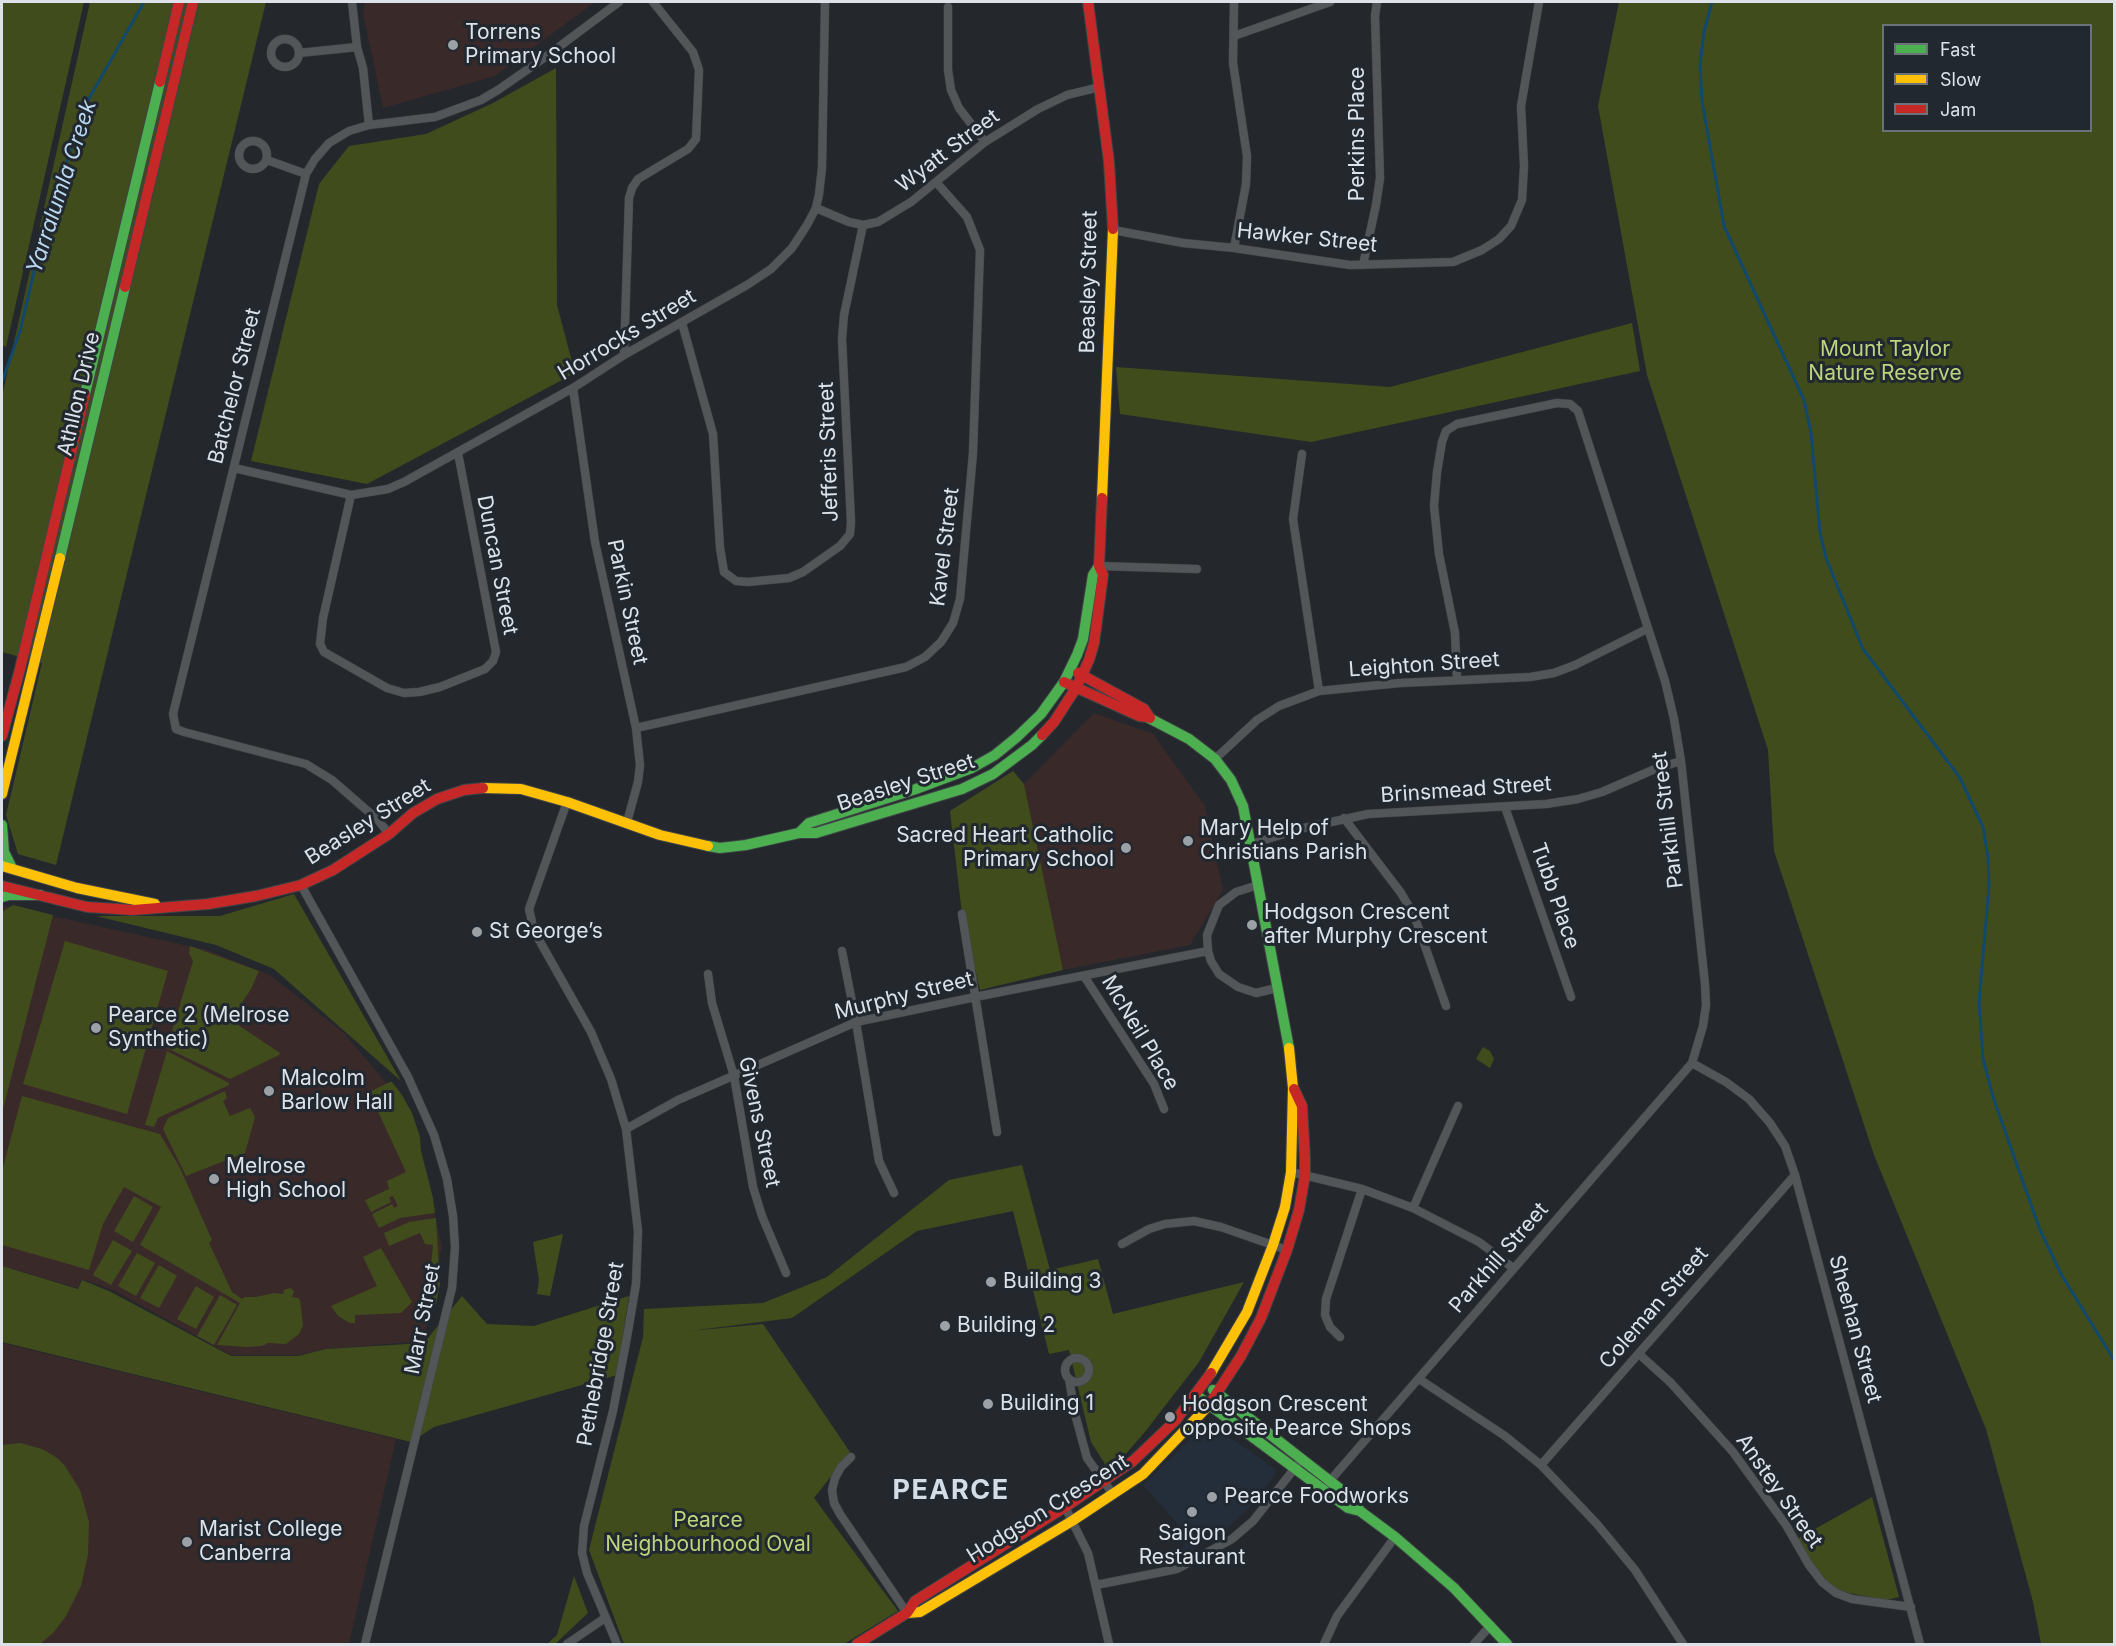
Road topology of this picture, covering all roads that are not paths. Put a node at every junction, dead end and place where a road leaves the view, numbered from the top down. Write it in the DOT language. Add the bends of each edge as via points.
graph roads {
  1 [pos="179,2"];
  2 [pos="193,2"];
  3 [pos="352,2"];
  4 [pos="619,2"];
  5 [pos="653,2"];
  6 [pos="825,2"];
  7 [pos="1088,2"];
  8 [pos="1234,2"];
  9 [pos="1330,2"];
  10 [pos="1377,2"];
  11 [pos="1539,2"];
  12 [pos="948,7"];
  13 [pos="1234,36"];
  14 [pos="357,46"];
  15 [pos="299,53"];
  16 [pos="1100,87"];
  17 [pos="369,125"];
  18 [pos="985,142"];
  19 [pos="267,160"];
  20 [pos="306,174"];
  21 [pos="936,182"];
  22 [pos="816,208"];
  23 [pos="863,225"];
  24 [pos="1113,230"];
  25 [pos="1234,248"];
  26 [pos="1363,265"];
  27 [pos="682,323"];
  28 [pos="624,355"];
  29 [pos="573,388"];
  30 [pos="458,453"];
  31 [pos="1302,454"];
  32 [pos="234,468"];
  33 [pos="351,495"];
  34 [pos="1099,566"];
  35 [pos="1197,569"];
  36 [pos="1647,629"];
  37 [pos="1071,669"];
  38 [pos="1082,675"];
  39 [pos="1457,679"];
  40 [pos="1064,682"];
  41 [pos="1076,688"];
  42 [pos="1319,691"];
  43 [pos="1150,718"];
  44 [pos="636,728"];
  45 [pos="2,736"];
  46 [pos="1215,759"];
  47 [pos="1681,761"];
  48 [pos="2,794"];
  49 [pos="567,802"];
  50 [pos="1505,807"];
  51 [pos="1344,818"];
  52 [pos="627,822"];
  53 [pos="2,825"];
  54 [pos="799,833"];
  55 [pos="388,834"];
  56 [pos="1251,844"];
  57 [pos="7,867"];
  58 [pos="301,885"];
  59 [pos="1258,885"];
  60 [pos="2,886"];
  61 [pos="40,895"];
  62 [pos="2,897"];
  63 [pos="164,906"];
  64 [pos="962,914"];
  65 [pos="842,951"];
  66 [pos="1208,951"];
  67 [pos="708,974"];
  68 [pos="1084,976"];
  69 [pos="1276,988"];
  70 [pos="977,996"];
  71 [pos="1571,997"];
  72 [pos="1446,1006"];
  73 [pos="856,1022"];
  74 [pos="1692,1063"];
  75 [pos="734,1076"];
  76 [pos="1293,1088"];
  77 [pos="1458,1106"];
  78 [pos="1164,1109"];
  79 [pos="626,1129"];
  80 [pos="997,1132"];
  81 [pos="1291,1172"];
  82 [pos="1305,1175"];
  83 [pos="1795,1175"];
  84 [pos="1362,1189"];
  85 [pos="894,1193"];
  86 [pos="1413,1208"];
  87 [pos="1122,1244"];
  88 [pos="1273,1245"];
  89 [pos="1287,1250"];
  90 [pos="1513,1268"];
  91 [pos="786,1273"];
  92 [pos="1340,1337"];
  93 [pos="1639,1354"];
  94 [pos="1069,1379"];
  95 [pos="1419,1379"];
  96 [pos="1205,1384"];
  97 [pos="1218,1394"];
  98 [pos="1196,1395"];
  99 [pos="1209,1405"];
  100 [pos="851,1457"];
  101 [pos="1298,1463"];
  102 [pos="1541,1465"];
  103 [pos="1104,1481"];
  104 [pos="1327,1485"];
  105 [pos="1113,1494"];
  106 [pos="1065,1507"];
  107 [pos="1072,1521"];
  108 [pos="1395,1537"];
  109 [pos="1096,1585"];
  110 [pos="1911,1607"];
  111 [pos="907,1613"];
  112 [pos="606,1618"];
  113 [pos="1491,1625"];
  114 [pos="365,1644"];
  115 [pos="567,1644"];
  116 [pos="617,1644"];
  117 [pos="857,1644"];
  118 [pos="1109,1644"];
  119 [pos="1324,1644"];
  120 [pos="1474,1644"];
  121 [pos="1507,1644"];
  122 [pos="1683,1644"];
  123 [pos="1920,1644"];
  1 -- 45 [label="main road, Athllon Drive"];
  2 -- 48 [label="main road, Athllon Drive"];
  3 -- 14 [label="street"];
  4 -- 17 [label="street, Batchelor Street" via="481,100 435,117"];
  5 -- 28 [label="street" via="693,52 699,70 696,139 688,149 638,179 632,188"];
  6 -- 22 [label="street, Horrocks Street" via="822,168"];
  7 -- 16 [label="main road, Beasley Street"];
  8 -- 13 [label="street"];
  9 -- 13 [label="street"];
  10 -- 26 [label="street, Perkins Place" via="1380,178"];
  11 -- 26 [label="street, Hawker Street" via="1521,106 1524,185 1511,226 1482,250 1453,262"];
  12 -- 18 [label="street" via="951,90 959,108"];
  13 -- 25 [label="street" via="1233,63 1247,156"];
  14 -- 15 [label="street"];
  14 -- 17 [label="street"];
  16 -- 18 [label="street, Wyatt Street" via="1067,95"];
  16 -- 24 [label="main road, Beasley Street"];
  17 -- 20 [label="street, Batchelor Street" via="348,131 329,143"];
  18 -- 21 [label="street, Wyatt Street"];
  19 -- 20 [label="street"];
  20 -- 32 [label="street, Batchelor Street"];
  21 -- 23 [label="street, Wyatt Street" via="893,215"];
  21 -- 44 [label="street, Kavel Street" via="967,217 980,250 973,453 960,599 954,623 925,657 906,667"];
  22 -- 23 [label="street"];
  22 -- 27 [label="street, Horrocks Street" via="792,248 771,269"];
  23 -- 27 [label="street, Jefferis Street" via="842,339 850,534 840,546 803,572 789,578 748,582 736,581 724,572 712,434"];
  24 -- 25 [label="street, Hawker Street"];
  24 -- 34 [label="main road, Beasley Street"];
  25 -- 26 [label="street, Hawker Street"];
  27 -- 28 [label="street, Horrocks Street"];
  28 -- 29 [label="street, Horrocks Street"];
  29 -- 30 [label="street, Horrocks Street"];
  29 -- 44 [label="street, Parkin Street" via="595,542"];
  30 -- 33 [label="street, Horrocks Street" via="396,485"];
  30 -- 33 [label="street, Duncan Street" via="496,652 485,669 440,687 404,693 387,688 324,652 320,644"];
  31 -- 42 [label="street" via="1293,519"];
  32 -- 33 [label="street, Horrocks Street"];
  32 -- 55 [label="street, Batchelor Street" via="173,714 176,729 306,764 332,780 378,820"];
  34 -- 35 [label="street"];
  34 -- 37 [label="main road, Beasley Street" via="1093,575 1083,639"];
  34 -- 38 [label="main road, Beasley Street" via="1103,575 1094,643"];
  36 -- 39 [label="street, Leighton Street" via="1554,673"];
  36 -- 39 [label="street, Parkhill Street" via="1578,411 1570,404 1557,403 1457,424 1446,431 1442,442 1434,506 1455,633"];
  36 -- 47 [label="street, Parkhill Street" via="1665,681"];
  37 -- 38 [label="main road, Hodgson Crescent"];
  37 -- 40 [label="main road, Beasley Street"];
  38 -- 41 [label="main road, Beasley Street"];
  38 -- 43 [label="main road, Hodgson Crescent" via="1144,709"];
  39 -- 42 [label="street, Leighton Street"];
  40 -- 41 [label="main road, Hodgson Crescent"];
  40 -- 54 [label="main road, Beasley Street" via="1030,726 972,768 809,824"];
  41 -- 43 [label="main road, Hodgson Crescent"];
  41 -- 54 [label="main road, Beasley Street" via="1043,735 993,774 962,789 816,833"];
  42 -- 46 [label="street, Leighton Street" via="1279,706 1257,720"];
  43 -- 46 [label="main road, Hodgson Crescent"];
  44 -- 52 [label="street, Parkin Street" via="640,765"];
  46 -- 56 [label="main road, Hodgson Crescent" via="1243,806"];
  47 -- 50 [label="street, Brinsmead Street" via="1602,792 1546,804"];
  47 -- 74 [label="street, Parkhill Street" via="1706,1005"];
  49 -- 52 [label="main road, Beasley Street"];
  49 -- 55 [label="main road, Beasley Street" via="520,789 464,790 437,799"];
  49 -- 79 [label="street, Pethebridge Street" via="529,909 534,931 591,1032"];
  50 -- 51 [label="street, Brinsmead Street"];
  50 -- 71 [label="street, Tubb Place"];
  51 -- 56 [label="street, Brinsmead Street"];
  51 -- 72 [label="street" via="1414,915"];
  52 -- 54 [label="main road, Beasley Street" via="688,843 720,848"];
  53 -- 57 [label="main road"];
  55 -- 58 [label="main road, Beasley Street" via="333,870"];
  56 -- 59 [label="main road, Hodgson Crescent"];
  57 -- 63 [label="main road, Beasley Street" via="77,888"];
  58 -- 63 [label="main road, Beasley Street" via="208,904"];
  58 -- 114 [label="street, Marr Street" via="408,1077 434,1135 453,1216 452,1288"];
  59 -- 66 [label="street" via="1236,892 1219,905 1207,935"];
  59 -- 69 [label="main road, Hodgson Crescent"];
  60 -- 61 [label="main road, Beasley Street"];
  61 -- 62 [label="main road"];
  61 -- 63 [label="main road, Beasley Street" via="87,907 133,910"];
  64 -- 70 [label="street"];
  65 -- 73 [label="street"];
  66 -- 68 [label="street, Murphy Street"];
  66 -- 69 [label="street" via="1219,974 1238,987 1256,993"];
  67 -- 75 [label="street, Givens Street" via="712,1003"];
  68 -- 70 [label="street, Murphy Street"];
  68 -- 78 [label="street, McNeil Place" via="1154,1084"];
  69 -- 76 [label="main road, Hodgson Crescent"];
  70 -- 73 [label="street, Murphy Street"];
  70 -- 80 [label="street"];
  73 -- 75 [label="street, Murphy Street"];
  73 -- 85 [label="street" via="879,1161"];
  74 -- 83 [label="street, Sheehan Street" via="1749,1099 1785,1146"];
  74 -- 90 [label="street, Parkhill Street"];
  75 -- 79 [label="street, Murphy Street" via="678,1100"];
  75 -- 91 [label="street, Givens Street" via="753,1187"];
  76 -- 81 [label="main road, Hodgson Crescent"];
  76 -- 82 [label="main road, Hodgson Crescent" via="1302,1106"];
  77 -- 86 [label="street"];
  79 -- 112 [label="street, Pethebridge Street" via="638,1231 636,1284 613,1411 584,1526 582,1553 586,1573"];
  81 -- 82 [label="street"];
  81 -- 88 [label="main road, Hodgson Crescent"];
  82 -- 84 [label="street"];
  82 -- 89 [label="main road, Hodgson Crescent"];
  83 -- 93 [label="street, Coleman Street"];
  83 -- 110 [label="street, Sheehan Street"];
  84 -- 86 [label="street"];
  84 -- 92 [label="street" via="1326,1299 1325,1315"];
  86 -- 90 [label="street" via="1479,1242"];
  87 -- 88 [label="street" via="1149,1229 1194,1221"];
  88 -- 89 [label="street"];
  88 -- 96 [label="main road, Hodgson Crescent" via="1247,1312"];
  89 -- 97 [label="main road, Hodgson Crescent" via="1261,1318"];
  90 -- 95 [label="street, Parkhill Street"];
  93 -- 102 [label="street, Coleman Street"];
  93 -- 110 [label="street, Anstey Street" via="1678,1390 1733,1452 1822,1582 1852,1599"];
  94 -- 103 [label="street" via="1087,1458"];
  95 -- 102 [label="street"];
  95 -- 104 [label="street, Parkhill Street"];
  96 -- 97 [label="main road"];
  96 -- 98 [label="main road, Hodgson Crescent"];
  97 -- 99 [label="main road, Hodgson Crescent"];
  97 -- 101 [label="main road"];
  98 -- 99 [label="main road"];
  98 -- 103 [label="main road, Hodgson Crescent" via="1156,1441"];
  99 -- 101 [label="main road"];
  99 -- 105 [label="main road, Hodgson Crescent" via="1143,1473"];
  100 -- 111 [label="street" via="835,1478 834,1503"];
  101 -- 104 [label="main road"];
  101 -- 109 [label="street" via="1252,1521 1232,1539 1177,1569"];
  102 -- 122 [label="street" via="1635,1570"];
  103 -- 105 [label="street"];
  103 -- 106 [label="main road, Hodgson Crescent"];
  104 -- 108 [label="main road" via="1348,1508 1360,1511"];
  105 -- 107 [label="main road, Hodgson Crescent"];
  106 -- 107 [label="street"];
  106 -- 111 [label="main road, Hodgson Crescent" via="915,1601"];
  107 -- 109 [label="street" via="1088,1553"];
  107 -- 111 [label="main road, Hodgson Crescent" via="920,1612"];
  108 -- 113 [label="main road"];
  108 -- 119 [label="street" via="1337,1616"];
  109 -- 118 [label="street"];
  110 -- 123 [label="street, Sheehan Street"];
  111 -- 117 [label="main road, Hodgson Crescent"];
  112 -- 115 [label="street"];
  112 -- 116 [label="street, Pethebridge Street"];
  113 -- 120 [label="street"];
  113 -- 121 [label="main road"];
}
